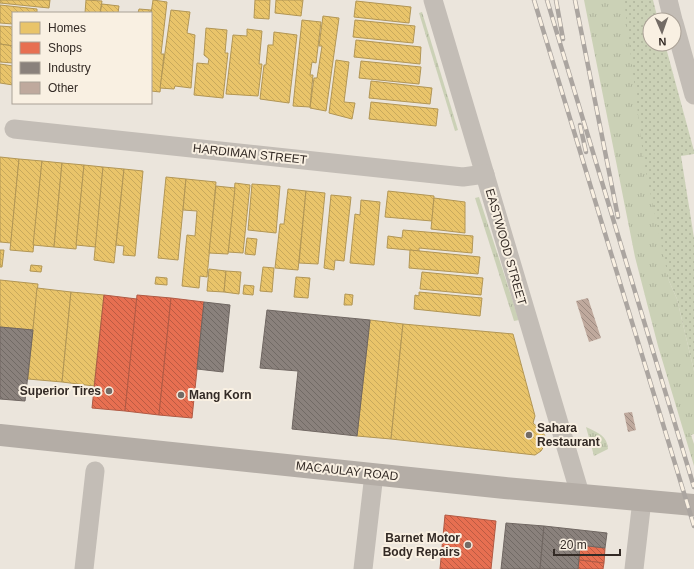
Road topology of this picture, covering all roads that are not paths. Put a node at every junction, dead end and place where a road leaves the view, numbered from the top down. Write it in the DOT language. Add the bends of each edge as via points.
graph roads {
  1 [pos="433,0"];
  2 [pos="668,0"];
  3 [pos="671,12"];
  4 [pos="682,51"];
  5 [pos="694,95"];
  6 [pos="14,129"];
  7 [pos="485,174"];
  8 [pos="0,435"];
  9 [pos="95,471"];
  10 [pos="374,474"];
  11 [pos="580,494"];
  12 [pos="642,500"];
  13 [pos="694,505"];
  14 [pos="84,569"];
  15 [pos="363,569"];
  16 [pos="634,569"];
  1 -- 7 [label="street, EASTWOOD STREET"];
  2 -- 3 [label="street"];
  4 -- 5 [label="street"];
  6 -- 7 [label="street, HARDIMAN STREET" via="463,177"];
  7 -- 11 [label="street, EASTWOOD STREET"];
  8 -- 10 [label="street, MACAULAY ROAD"];
  9 -- 14 [label="street"];
  10 -- 11 [label="street, MACAULAY ROAD"];
  10 -- 15 [label="street"];
  11 -- 12 [label="street, MACAULAY ROAD"];
  12 -- 13 [label="street, MACAULAY ROAD"];
  12 -- 16 [label="street"];
}
